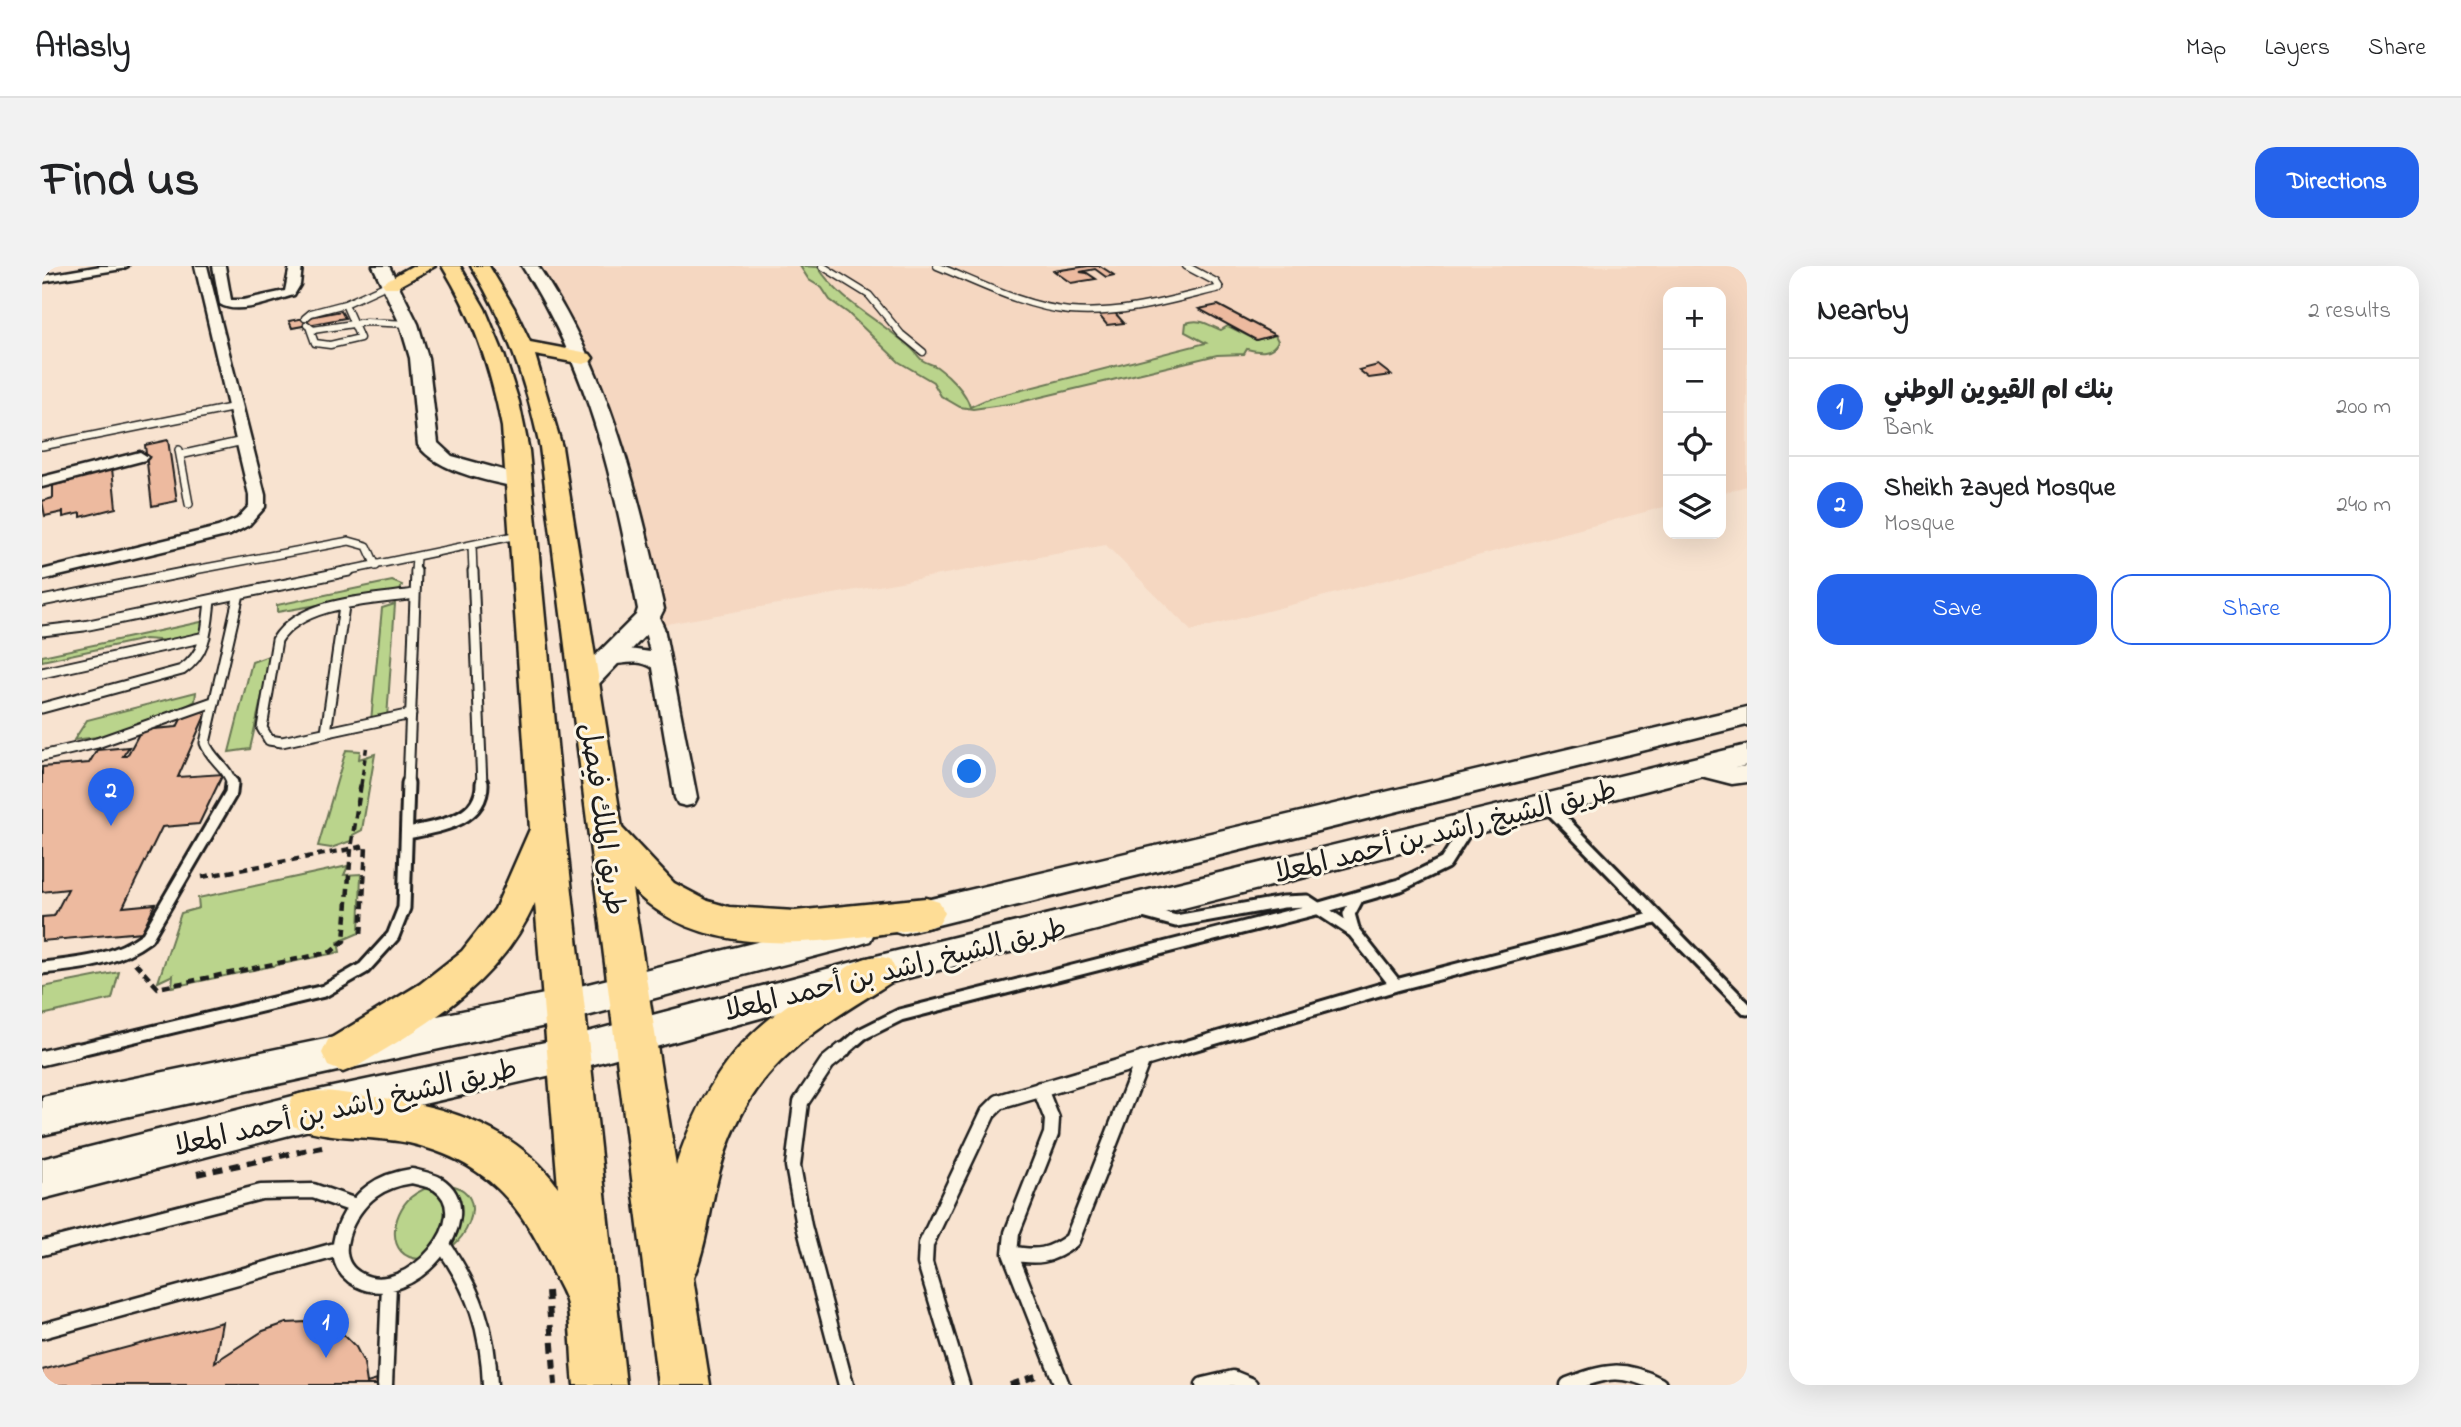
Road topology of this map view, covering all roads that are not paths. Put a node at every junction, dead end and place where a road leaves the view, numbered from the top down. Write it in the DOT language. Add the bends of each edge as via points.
graph roads {
  1 [pos="122,266"];
  2 [pos="201,266"];
  3 [pos="219,266"];
  4 [pos="296,266"];
  5 [pos="381,266"];
  6 [pos="426,266"];
  7 [pos="452,266"];
  8 [pos="480,266"];
  9 [pos="530,266"];
  10 [pos="822,266"];
  11 [pos="937,266"];
  12 [pos="1186,266"];
  13 [pos="42,279"];
  14 [pos="391,283"];
  15 [pos="345,304"];
  16 [pos="354,323"];
  17 [pos="307,324"];
  18 [pos="409,324"];
  19 [pos="523,347"];
  20 [pos="923,352"];
  21 [pos="583,358"];
  22 [pos="236,407"];
  23 [pos="243,441"];
  24 [pos="42,446"];
  25 [pos="140,457"];
  26 [pos="42,482"];
  27 [pos="520,482"];
  28 [pos="189,504"];
  29 [pos="524,534"];
  30 [pos="471,545"];
  31 [pos="416,557"];
  32 [pos="376,566"];
  33 [pos="42,575"];
  34 [pos="239,594"];
  35 [pos="415,594"];
  36 [pos="210,600"];
  37 [pos="42,601"];
  38 [pos="344,606"];
  39 [pos="650,615"];
  40 [pos="42,631"];
  41 [pos="205,637"];
  42 [pos="607,659"];
  43 [pos="662,666"];
  44 [pos="42,673"];
  45 [pos="584,683"];
  46 [pos="213,702"];
  47 [pos="42,708"];
  48 [pos="411,714"];
  49 [pos="1747,716"];
  50 [pos="326,732"];
  51 [pos="1747,755"];
  52 [pos="42,757"];
  53 [pos="1698,768"];
  54 [pos="1747,774"];
  55 [pos="686,798"];
  56 [pos="1547,805"];
  57 [pos="1469,824"];
  58 [pos="547,828"];
  59 [pos="605,831"];
  60 [pos="407,833"];
  61 [pos="1358,898"];
  62 [pos="1320,908"];
  63 [pos="1128,909"];
  64 [pos="926,913"];
  65 [pos="1655,918"];
  66 [pos="1354,932"];
  67 [pos="42,968"];
  68 [pos="876,971"];
  69 [pos="1396,985"];
  70 [pos="628,989"];
  71 [pos="564,1006"];
  72 [pos="1747,1009"];
  73 [pos="635,1036"];
  74 [pos="343,1053"];
  75 [pos="569,1054"];
  76 [pos="42,1058"];
  77 [pos="1143,1059"];
  78 [pos="1040,1089"];
  79 [pos="309,1111"];
  80 [pos="42,1116"];
  81 [pos="42,1179"];
  82 [pos="356,1206"];
  83 [pos="443,1245"];
  84 [pos="42,1248"];
  85 [pos="339,1249"];
  86 [pos="1010,1253"];
  87 [pos="388,1284"];
  88 [pos="670,1284"];
  89 [pos="592,1302"];
  90 [pos="42,1331"];
  91 [pos="385,1385"];
  92 [pos="490,1385"];
  93 [pos="600,1385"];
  94 [pos="684,1385"];
  95 [pos="846,1385"];
  96 [pos="962,1385"];
  97 [pos="1062,1385"];
  98 [pos="1203,1385"];
  99 [pos="1250,1385"];
  100 [pos="1568,1385"];
  101 [pos="1659,1385"];
  1 -- 13 [label="street"];
  2 -- 22 [label="street"];
  3 -- 4 [label="street" via="226,304 237,304 290,293"];
  5 -- 14 [label="street"];
  6 -- 14 [label="main road"];
  7 -- 27 [label="main road, طريق الملك فيصل" via="483,324 502,375"];
  8 -- 19 [label="main road, طريق الملك فيصل"];
  9 -- 21 [label="street"];
  10 -- 20 [label="lane" via="869,295 901,334"];
  11 -- 12 [label="lane" via="1028,302 1083,312 1136,309 1220,288"];
  14 -- 15 [label="lane"];
  14 -- 18 [label="street"];
  15 -- 16 [label="lane"];
  15 -- 17 [label="lane" via="311,313"];
  16 -- 17 [label="lane"];
  16 -- 17 [label="lane" via="360,338 330,345 316,344"];
  16 -- 18 [label="lane"];
  18 -- 27 [label="street" via="419,358 427,440 432,450 445,460"];
  19 -- 21 [label="main road"];
  19 -- 45 [label="main road, طريق الملك فيصل" via="551,447"];
  21 -- 39 [label="street" via="614,452"];
  22 -- 23 [label="street"];
  22 -- 24 [label="lane"];
  23 -- 28 [label="lane" via="179,452"];
  23 -- 33 [label="street" via="258,502 243,522 212,534"];
  25 -- 26 [label="street"];
  27 -- 29 [label="main road, طريق الملك فيصل"];
  29 -- 30 [label="lane"];
  29 -- 58 [label="main road, طريق الملك فيصل"];
  30 -- 31 [label="lane"];
  30 -- 60 [label="lane" via="482,795 475,808 460,819"];
  31 -- 32 [label="lane"];
  31 -- 35 [label="lane"];
  32 -- 34 [label="lane"];
  32 -- 37 [label="lane" via="374,552 366,545 334,542"];
  34 -- 36 [label="lane"];
  34 -- 46 [label="lane"];
  35 -- 38 [label="lane"];
  35 -- 48 [label="lane"];
  36 -- 40 [label="lane"];
  36 -- 41 [label="lane"];
  38 -- 50 [label="lane"];
  38 -- 50 [label="lane" via="307,614 282,628 262,728 265,736 275,741"];
  39 -- 42 [label="street"];
  39 -- 43 [label="street"];
  41 -- 44 [label="lane"];
  41 -- 47 [label="lane" via="201,656 179,672"];
  42 -- 43 [label="street" via="639,655"];
  42 -- 45 [label="street"];
  43 -- 55 [label="street"];
  45 -- 59 [label="main road, طريق الملك فيصل"];
  46 -- 52 [label="lane" via="97,743"];
  46 -- 67 [label="lane" via="206,751 230,774 233,786 147,937 126,953 102,961"];
  48 -- 50 [label="lane"];
  48 -- 60 [label="lane"];
  49 -- 64 [label="street, طريق الشيخ راشد بن أحمد المعلا"];
  51 -- 53 [label="street, طريق الشيخ راشد بن أحمد المعلا"];
  53 -- 54 [label="street" via="1732,776"];
  53 -- 56 [label="street, طريق الشيخ راشد بن أحمد المعلا"];
  56 -- 57 [label="street, طريق الشيخ راشد بن أحمد المعلا"];
  56 -- 65 [label="lane"];
  57 -- 61 [label="lane" via="1445,863 1400,885"];
  57 -- 63 [label="street, طريق الشيخ راشد بن أحمد المعلا"];
  58 -- 71 [label="main road, طريق الملك فيصل"];
  58 -- 74 [label="main road" via="517,902 495,939 432,998"];
  59 -- 64 [label="main road" via="670,900 688,911 732,924 780,928"];
  59 -- 70 [label="main road, طريق الملك فيصل"];
  60 -- 76 [label="lane" via="402,920 375,960 343,983 305,997"];
  61 -- 62 [label="lane"];
  61 -- 66 [label="lane" via="1349,915"];
  62 -- 63 [label="lane" via="1299,900 1176,921"];
  62 -- 66 [label="lane"];
  62 -- 95 [label="lane" via="900,1015 862,1034 827,1063 801,1102 793,1166"];
  63 -- 68 [label="street, طريق الشيخ راشد بن أحمد المعلا"];
  64 -- 70 [label="street, طريق الشيخ راشد بن أحمد المعلا"];
  65 -- 69 [label="lane"];
  65 -- 72 [label="lane"];
  66 -- 69 [label="lane"];
  68 -- 73 [label="street, طريق الشيخ راشد بن أحمد المعلا"];
  68 -- 88 [label="main road" via="793,1023 733,1085 705,1139"];
  69 -- 77 [label="lane"];
  70 -- 71 [label="street, طريق الشيخ راشد بن أحمد المعلا"];
  70 -- 73 [label="main road, طريق الملك فيصل"];
  71 -- 74 [label="street, طريق الشيخ راشد بن أحمد المعلا"];
  71 -- 75 [label="main road, طريق الملك فيصل"];
  73 -- 75 [label="street, طريق الشيخ راشد بن أحمد المعلا"];
  73 -- 88 [label="main road, طريق الملك فيصل"];
  74 -- 80 [label="street, طريق الشيخ راشد بن أحمد المعلا"];
  75 -- 79 [label="street, طريق الشيخ راشد بن أحمد المعلا"];
  75 -- 89 [label="main road, طريق الملك فيصل"];
  77 -- 78 [label="lane"];
  77 -- 86 [label="lane" via="1072,1240 1054,1255 1038,1258"];
  78 -- 86 [label="lane" via="1052,1119 1051,1134 1012,1233"];
  78 -- 96 [label="lane" via="999,1102 988,1114 926,1244 925,1263"];
  79 -- 81 [label="street, طريق الشيخ راشد بن أحمد المعلا"];
  79 -- 89 [label="main road" via="418,1122 488,1151 515,1172 537,1198"];
  82 -- 83 [label="lane" via="383,1184 426,1177 447,1191 452,1202 450,1231"];
  82 -- 84 [label="lane" via="313,1191 261,1192"];
  82 -- 85 [label="lane"];
  83 -- 87 [label="lane" via="419,1270"];
  83 -- 92 [label="lane" via="466,1277 479,1308 488,1343"];
  85 -- 87 [label="lane" via="341,1263 359,1281"];
  85 -- 90 [label="lane"];
  86 -- 97 [label="lane"];
  87 -- 91 [label="lane"];
  88 -- 94 [label="main road, طريق الملك فيصل"];
  89 -- 93 [label="main road, طريق الملك فيصل"];
  98 -- 99 [label="lane" via="1229,1377"];
  100 -- 101 [label="lane" via="1620,1369"];
}
